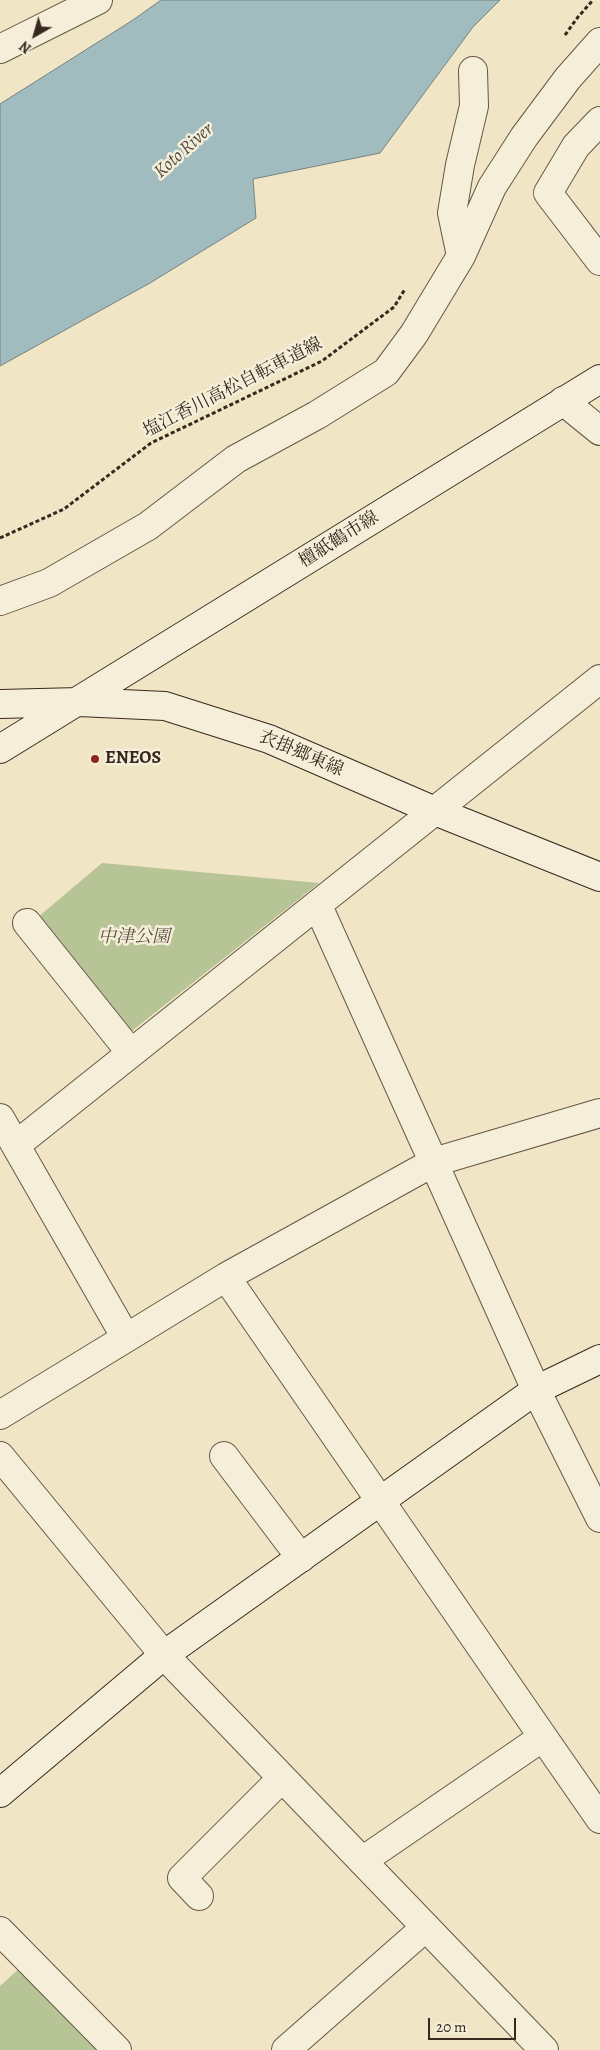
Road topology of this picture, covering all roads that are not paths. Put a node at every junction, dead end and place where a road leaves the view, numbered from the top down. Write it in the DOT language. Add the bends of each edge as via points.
graph roads {
  1 [pos="98,0"];
  2 [pos="600,42"];
  3 [pos="0,49"];
  4 [pos="473,71"];
  5 [pos="600,121"];
  6 [pos="461,256"];
  7 [pos="600,262"];
  8 [pos="600,379"];
  9 [pos="564,401"];
  10 [pos="600,430"];
  11 [pos="0,601"];
  12 [pos="600,680"];
  13 [pos="79,702"];
  14 [pos="0,704"];
  15 [pos="0,749"];
  16 [pos="435,811"];
  17 [pos="600,877"];
  18 [pos="318,906"];
  19 [pos="27,923"];
  20 [pos="131,1053"];
  21 [pos="600,1113"];
  22 [pos="0,1118"];
  23 [pos="16,1145"];
  24 [pos="434,1162"];
  25 [pos="226,1277"];
  26 [pos="126,1338"];
  27 [pos="600,1359"];
  28 [pos="536,1390"];
  29 [pos="0,1415"];
  30 [pos="0,1456"];
  31 [pos="224,1456"];
  32 [pos="380,1501"];
  33 [pos="600,1518"];
  34 [pos="301,1558"];
  35 [pos="164,1655"];
  36 [pos="543,1737"];
  37 [pos="282,1778"];
  38 [pos="0,1794"];
  39 [pos="600,1820"];
  40 [pos="362,1861"];
  41 [pos="199,1896"];
  42 [pos="426,1927"];
  43 [pos="0,1931"];
  44 [pos="298,2046"];
  45 [pos="117,2050"];
  46 [pos="544,2050"];
  1 -- 3 [label="street"];
  2 -- 6 [label="street" via="524,137 492,187"];
  4 -- 6 [label="street" via="474,106 452,213"];
  5 -- 7 [label="street" via="576,146 548,193"];
  6 -- 11 [label="street" via="414,334 386,372 317,415 236,459 148,526 49,583"];
  8 -- 9 [label="street, 檀紙鶴市線"];
  9 -- 10 [label="street"];
  9 -- 13 [label="street, 檀紙鶴市線"];
  12 -- 16 [label="street"];
  13 -- 14 [label="street, 衣掛郷東線"];
  13 -- 15 [label="street"];
  13 -- 16 [label="street, 衣掛郷東線" via="165,706 270,739"];
  16 -- 17 [label="street, 衣掛郷東線"];
  16 -- 18 [label="street"];
  18 -- 20 [label="street"];
  18 -- 24 [label="street"];
  19 -- 20 [label="street"];
  20 -- 23 [label="street"];
  21 -- 24 [label="street"];
  22 -- 23 [label="street"];
  23 -- 26 [label="street"];
  24 -- 25 [label="street"];
  24 -- 28 [label="street"];
  25 -- 26 [label="street"];
  25 -- 32 [label="street"];
  26 -- 29 [label="street"];
  27 -- 28 [label="street"];
  28 -- 32 [label="street"];
  28 -- 33 [label="street"];
  30 -- 35 [label="street"];
  31 -- 34 [label="street"];
  32 -- 34 [label="street"];
  32 -- 36 [label="street"];
  34 -- 35 [label="street"];
  35 -- 37 [label="street"];
  35 -- 38 [label="street"];
  36 -- 39 [label="street"];
  36 -- 40 [label="street"];
  37 -- 40 [label="street"];
  37 -- 41 [label="street" via="182,1878"];
  40 -- 42 [label="street"];
  42 -- 44 [label="street"];
  42 -- 46 [label="street"];
  43 -- 45 [label="street"];
}
